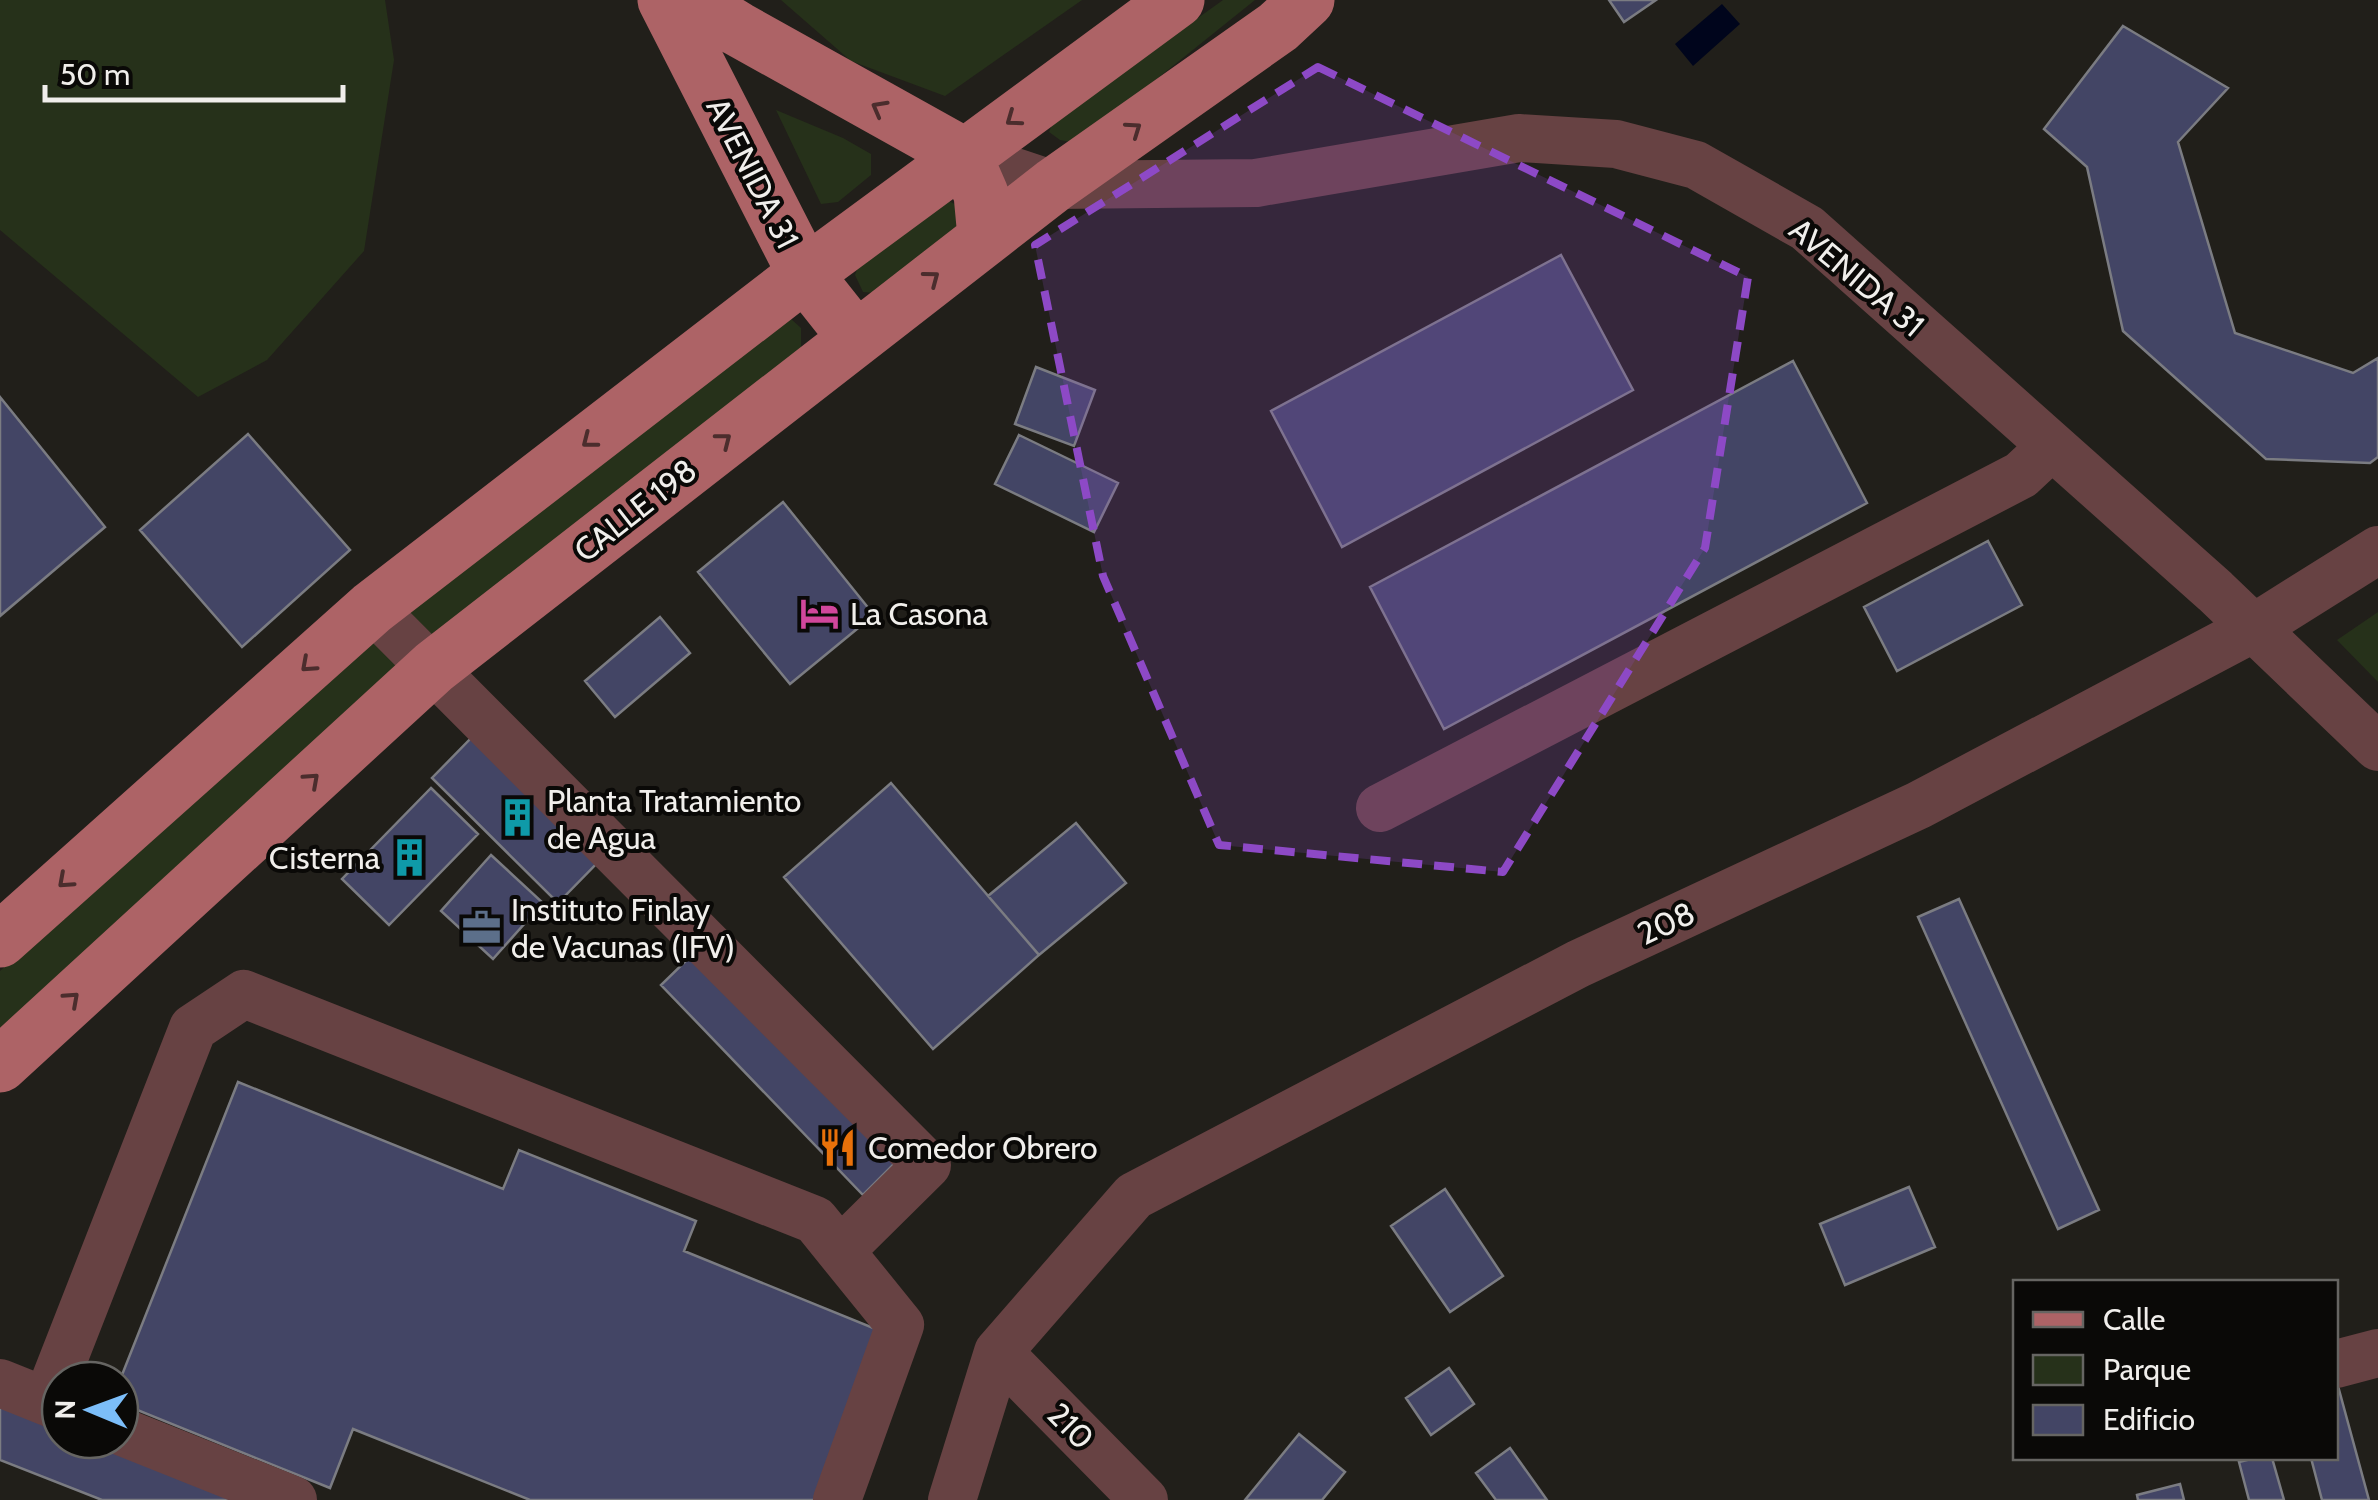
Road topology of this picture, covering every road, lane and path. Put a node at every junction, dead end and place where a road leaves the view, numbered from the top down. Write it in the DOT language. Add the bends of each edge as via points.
graph roads {
  1 [pos="665,0"];
  2 [pos="691,0"];
  3 [pos="1176,0"];
  4 [pos="1307,0"];
  5 [pos="964,155"];
  6 [pos="1054,185"];
  7 [pos="986,237"];
  8 [pos="805,274"];
  9 [pos="855,337"];
  10 [pos="2052,446"];
  11 [pos="2378,550"];
  12 [pos="372,608"];
  13 [pos="2252,629"];
  14 [pos="434,667"];
  15 [pos="2378,747"];
  16 [pos="1380,808"];
  17 [pos="0,940"];
  18 [pos="0,1065"];
  19 [pos="840,1251"];
  20 [pos="998,1352"];
  21 [pos="69,1360"];
  22 [pos="0,1383"];
  23 [pos="40,1399"];
  24 [pos="140,1439"];
  25 [pos="293,1500"];
  26 [pos="838,1500"];
  27 [pos="952,1500"];
  28 [pos="1144,1500"];
  1 -- 8 [label="main road, AVENIDA 31"];
  5 -- 2 [label="main road, one-way"];
  3 -- 5 [label="main road, one-way"];
  6 -- 4 [label="main road, CALLE 198, one-way"];
  5 -- 6 [label="street, AVENIDA 31"];
  5 -- 7 [label="main road" via="981,194"];
  5 -- 8 [label="main road"];
  6 -- 7 [label="main road, CALLE 198"];
  6 -- 10 [label="street, AVENIDA 31" via="1256,183 1520,138 1616,144 1696,164 1807,228"];
  9 -- 7 [label="main road, CALLE 198, one-way"];
  8 -- 9 [label="main road, AVENIDA 31"];
  8 -- 12 [label="main road, one-way"];
  14 -- 9 [label="main road, CALLE 198, one-way"];
  10 -- 13 [label="street, AVENIDA 31"];
  10 -- 16 [label="street" via="2021,474"];
  11 -- 13 [label="street, 208"];
  12 -- 14 [label="street"];
  12 -- 17 [label="main road, one-way"];
  13 -- 15 [label="street, AVENIDA 31"];
  13 -- 20 [label="street, 208" via="1919,805 1578,964 1134,1196"];
  18 -- 14 [label="main road, CALLE 198, one-way"];
  14 -- 19 [label="street" via="926,1165"];
  19 -- 21 [label="street" via="815,1220 244,994 192,1028"];
  19 -- 26 [label="street" via="900,1325"];
  20 -- 27 [label="street"];
  20 -- 28 [label="street, 210"];
  22 -- 23 [label="street"];
  24 -- 25 [label="street"];
}
